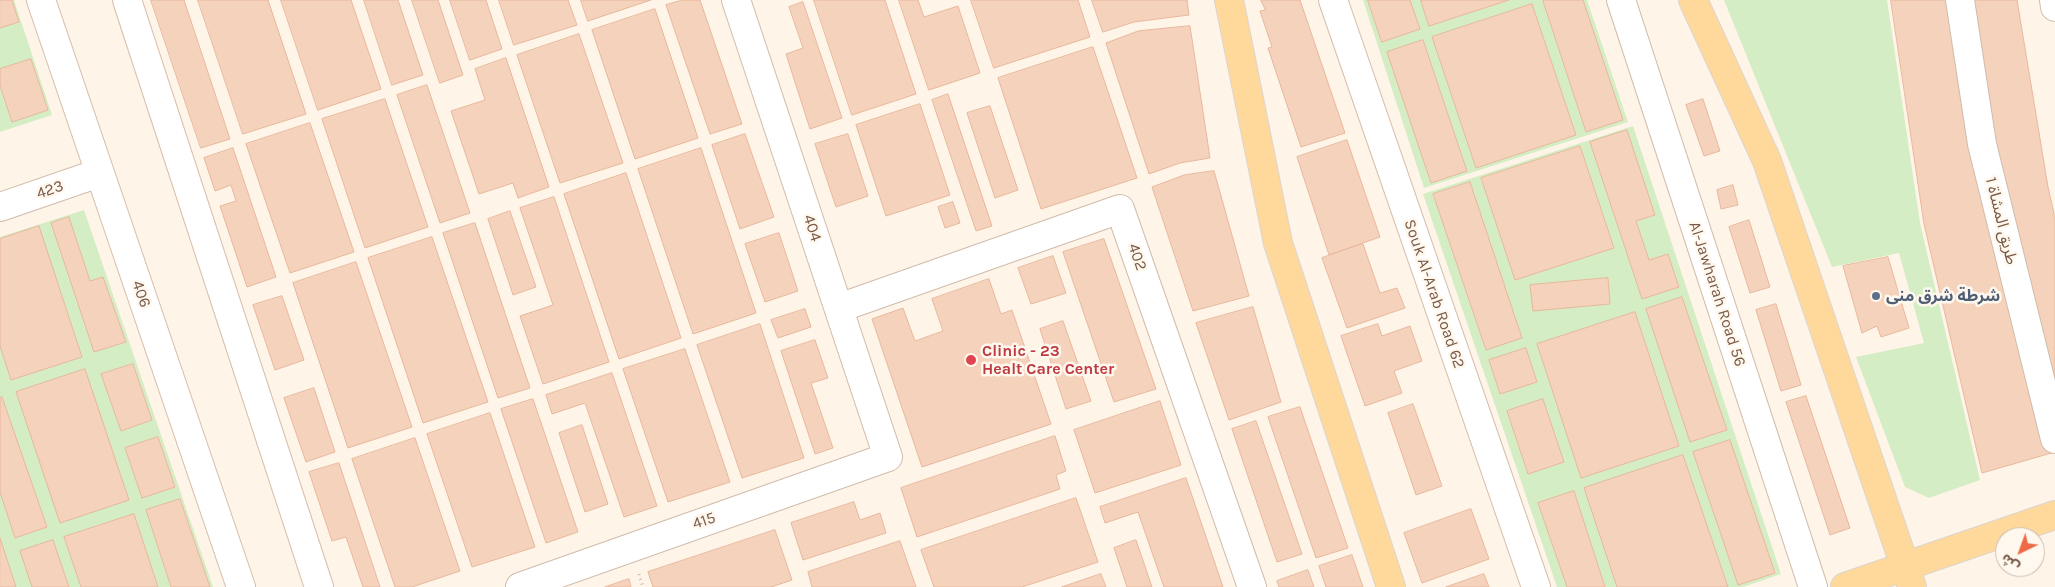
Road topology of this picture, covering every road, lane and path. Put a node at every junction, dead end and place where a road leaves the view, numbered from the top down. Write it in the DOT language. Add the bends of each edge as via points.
graph roads {
  1 [pos="41,0"];
  2 [pos="127,0"];
  3 [pos="736,0"];
  4 [pos="1229,0"];
  5 [pos="1333,0"];
  6 [pos="1621,0"];
  7 [pos="1693,0"];
  8 [pos="1960,0"];
  9 [pos="2054,0"];
  10 [pos="2055,7"];
  11 [pos="100,173"];
  12 [pos="0,207"];
  13 [pos="839,308"];
  14 [pos="2055,439"];
  15 [pos="888,456"];
  16 [pos="2055,515"];
  17 [pos="1903,575"];
  18 [pos="241,587"];
  19 [pos="319,587"];
  20 [pos="520,587"];
  21 [pos="1252,587"];
  22 [pos="1391,587"];
  23 [pos="1536,587"];
  24 [pos="1812,587"];
  25 [pos="1845,587"];
  1 -- 11 [label="street, 406"];
  2 -- 19 [label="street"];
  3 -- 13 [label="street, 404"];
  4 -- 22 [label="main road" via="1278,243"];
  5 -- 23 [label="street, Souk Al-Arab Road 62"];
  6 -- 24 [label="street, Al-Jawharah Road 56"];
  7 -- 17 [label="main road" via="1767,162"];
  8 -- 14 [label="street, طريق المشاة 1" via="1982,144"];
  9 -- 10 [label="street"];
  11 -- 12 [label="street, 423"];
  11 -- 18 [label="street, 406"];
  13 -- 15 [label="street, 404"];
  13 -- 21 [label="street, 402" via="1120,209"];
  15 -- 20 [label="street, 415"];
  16 -- 17 [label="main road" via="1951,551"];
  17 -- 25 [label="main road"];
}
